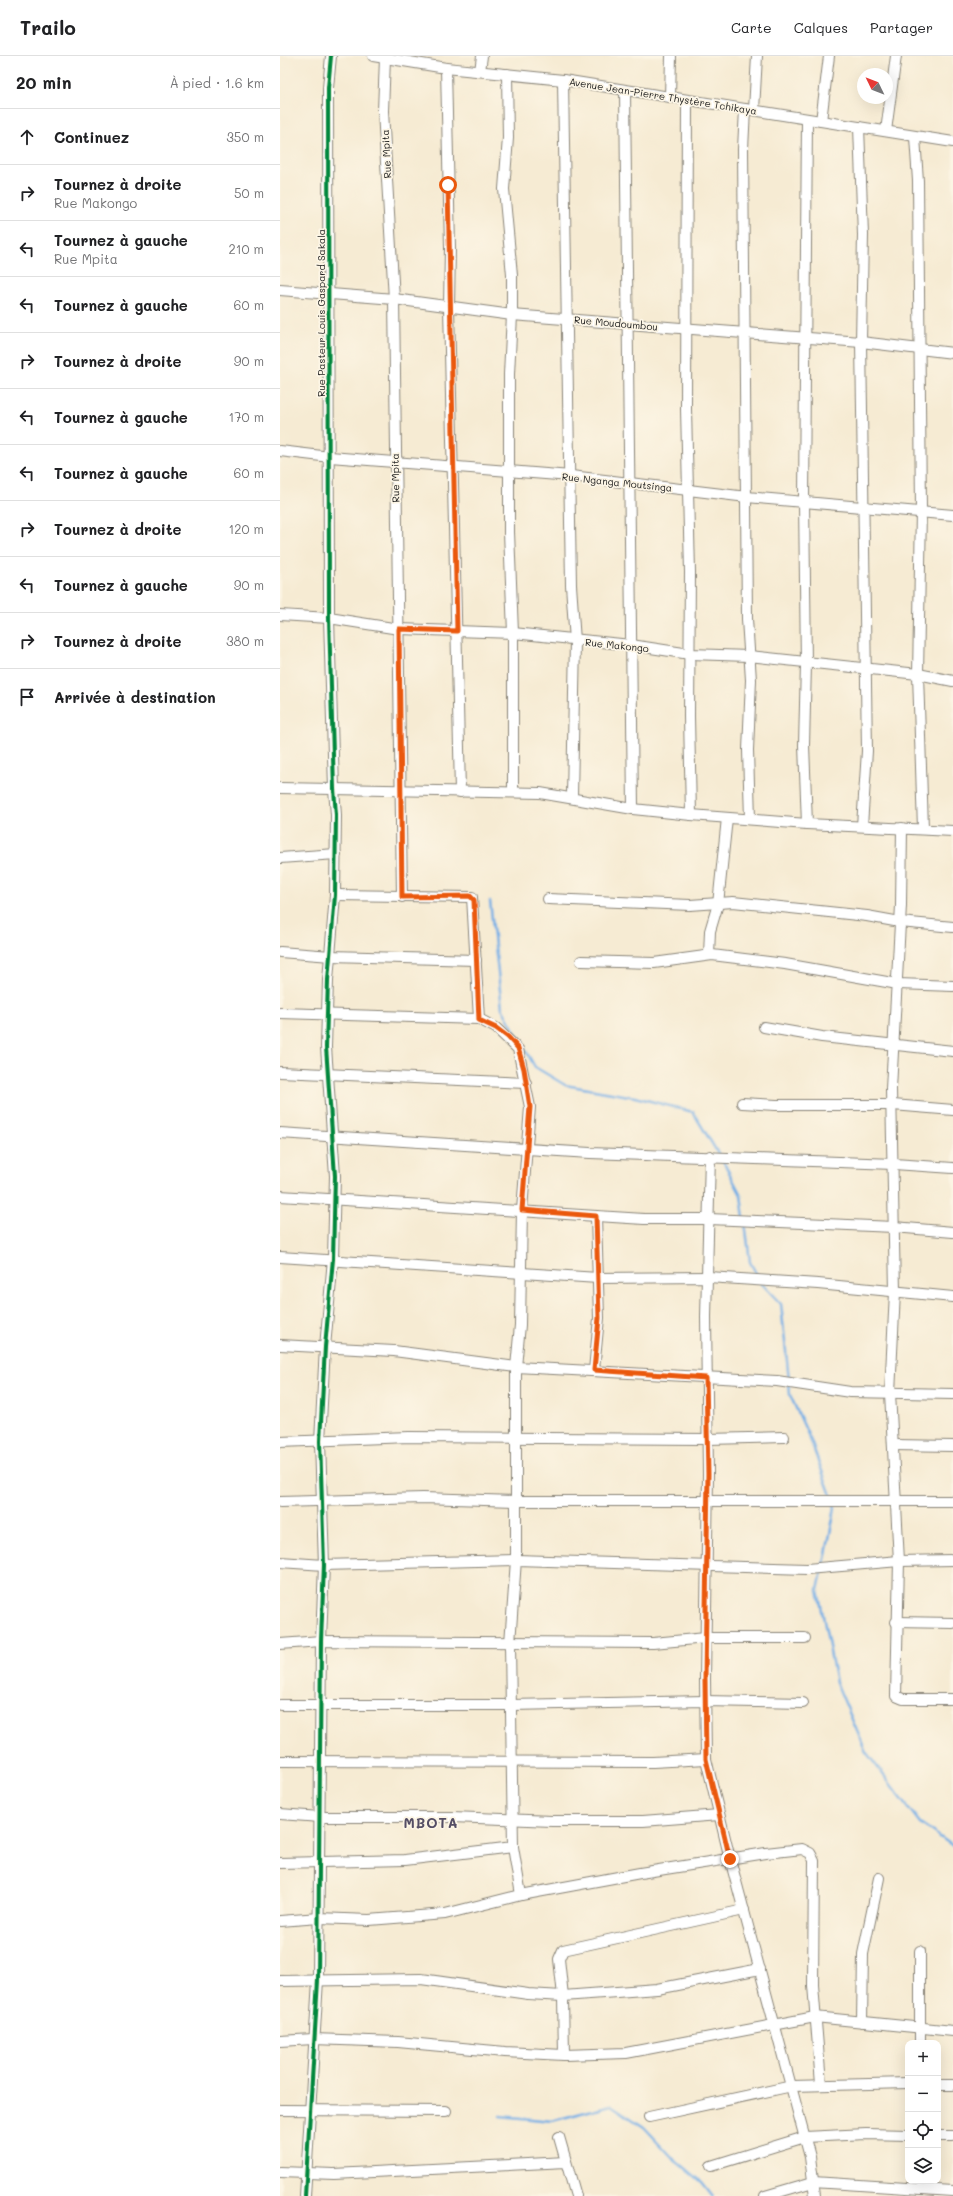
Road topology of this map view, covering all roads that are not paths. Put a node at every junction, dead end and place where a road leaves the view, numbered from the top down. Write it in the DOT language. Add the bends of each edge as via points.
graph roads {
  1 [pos="331,56"];
  2 [pos="372,56"];
  3 [pos="482,56"];
  4 [pos="671,56"];
  5 [pos="757,56"];
  6 [pos="829,56"];
  7 [pos="896,56"];
  8 [pos="385,58"];
  9 [pos="446,68"];
  10 [pos="480,71"];
  11 [pos="507,74"];
  12 [pos="563,80"];
  13 [pos="625,91"];
  14 [pos="670,97"];
  15 [pos="687,100"];
  16 [pos="750,110"];
  17 [pos="807,119"];
  18 [pos="821,121"];
  19 [pos="859,127"];
  20 [pos="886,131"];
  21 [pos="915,137"];
  22 [pos="953,142"];
  23 [pos="280,290"];
  24 [pos="328,294"];
  25 [pos="394,299"];
  26 [pos="449,307"];
  27 [pos="512,315"];
  28 [pos="568,319"];
  29 [pos="626,324"];
  30 [pos="686,329"];
  31 [pos="744,333"];
  32 [pos="806,338"];
  33 [pos="861,342"];
  34 [pos="919,350"];
  35 [pos="953,353"];
  36 [pos="280,451"];
  37 [pos="330,457"];
  38 [pos="395,462"];
  39 [pos="453,466"];
  40 [pos="511,472"];
  41 [pos="571,476"];
  42 [pos="628,482"];
  43 [pos="687,489"];
  44 [pos="748,497"];
  45 [pos="804,501"];
  46 [pos="862,508"];
  47 [pos="921,511"];
  48 [pos="953,514"];
  49 [pos="280,615"];
  50 [pos="329,618"];
  51 [pos="399,629"];
  52 [pos="457,631"];
  53 [pos="513,633"];
  54 [pos="575,641"];
  55 [pos="631,646"];
  56 [pos="690,654"];
  57 [pos="749,656"];
  58 [pos="806,664"];
  59 [pos="865,669"];
  60 [pos="918,674"];
  61 [pos="953,681"];
  62 [pos="280,788"];
  63 [pos="334,789"];
  64 [pos="401,791"];
  65 [pos="513,791"];
  66 [pos="460,792"];
  67 [pos="572,797"];
  68 [pos="633,809"];
  69 [pos="691,815"];
  70 [pos="727,818"];
  71 [pos="750,819"];
  72 [pos="806,824"];
  73 [pos="862,826"];
  74 [pos="902,828"];
  75 [pos="923,828"];
  76 [pos="953,831"];
  77 [pos="336,854"];
  78 [pos="280,858"];
  79 [pos="336,896"];
  80 [pos="402,897"];
  81 [pos="548,899"];
  82 [pos="718,904"];
  83 [pos="900,922"];
  84 [pos="953,927"];
  85 [pos="280,952"];
  86 [pos="331,956"];
  87 [pos="709,956"];
  88 [pos="476,960"];
  89 [pos="581,961"];
  90 [pos="898,984"];
  91 [pos="953,986"];
  92 [pos="280,1013"];
  93 [pos="327,1015"];
  94 [pos="479,1020"];
  95 [pos="764,1027"];
  96 [pos="895,1046"];
  97 [pos="953,1051"];
  98 [pos="280,1072"];
  99 [pos="327,1075"];
  100 [pos="526,1083"];
  101 [pos="742,1102"];
  102 [pos="893,1105"];
  103 [pos="953,1110"];
  104 [pos="280,1133"];
  105 [pos="332,1137"];
  106 [pos="528,1148"];
  107 [pos="710,1156"];
  108 [pos="894,1164"];
  109 [pos="953,1168"];
  110 [pos="280,1196"];
  111 [pos="335,1199"];
  112 [pos="522,1210"];
  113 [pos="596,1216"];
  114 [pos="708,1219"];
  115 [pos="894,1227"];
  116 [pos="953,1232"];
  117 [pos="280,1257"];
  118 [pos="333,1259"];
  119 [pos="521,1271"];
  120 [pos="708,1277"];
  121 [pos="598,1278"];
  122 [pos="895,1292"];
  123 [pos="953,1297"];
  124 [pos="280,1344"];
  125 [pos="325,1347"];
  126 [pos="516,1367"];
  127 [pos="594,1370"];
  128 [pos="706,1378"];
  129 [pos="890,1393"];
  130 [pos="953,1394"];
  131 [pos="784,1437"];
  132 [pos="515,1438"];
  133 [pos="708,1439"];
  134 [pos="320,1441"];
  135 [pos="280,1442"];
  136 [pos="894,1444"];
  137 [pos="953,1446"];
  138 [pos="708,1500"];
  139 [pos="516,1501"];
  140 [pos="953,1501"];
  141 [pos="280,1502"];
  142 [pos="322,1502"];
  143 [pos="897,1502"];
  144 [pos="516,1560"];
  145 [pos="953,1560"];
  146 [pos="898,1561"];
  147 [pos="280,1562"];
  148 [pos="324,1565"];
  149 [pos="708,1566"];
  150 [pos="896,1622"];
  151 [pos="953,1623"];
  152 [pos="706,1638"];
  153 [pos="805,1638"];
  154 [pos="321,1641"];
  155 [pos="510,1643"];
  156 [pos="280,1644"];
  157 [pos="953,1699"];
  158 [pos="705,1701"];
  159 [pos="803,1703"];
  160 [pos="321,1704"];
  161 [pos="280,1705"];
  162 [pos="511,1705"];
  163 [pos="706,1759"];
  164 [pos="280,1761"];
  165 [pos="320,1761"];
  166 [pos="511,1761"];
  167 [pos="280,1814"];
  168 [pos="719,1816"];
  169 [pos="320,1817"];
  170 [pos="513,1819"];
  171 [pos="513,1847"];
  172 [pos="730,1859"];
  173 [pos="319,1861"];
  174 [pos="280,1863"];
  175 [pos="879,1878"];
  176 [pos="521,1895"];
  177 [pos="744,1910"];
  178 [pos="319,1918"];
  179 [pos="280,1921"];
  180 [pos="920,1951"];
  181 [pos="760,1969"];
  182 [pos="318,1980"];
  183 [pos="280,1981"];
  184 [pos="563,1996"];
  185 [pos="815,2017"];
  186 [pos="862,2022"];
  187 [pos="776,2025"];
  188 [pos="920,2028"];
  189 [pos="953,2030"];
  190 [pos="313,2039"];
  191 [pos="920,2040"];
  192 [pos="280,2041"];
  193 [pos="564,2055"];
  194 [pos="821,2084"];
  195 [pos="905,2084"];
  196 [pos="941,2084"];
  197 [pos="953,2085"];
  198 [pos="792,2086"];
  199 [pos="280,2110"];
  200 [pos="311,2111"];
  201 [pos="446,2111"];
  202 [pos="649,2118"];
  203 [pos="905,2135"];
  204 [pos="941,2136"];
  205 [pos="953,2136"];
  206 [pos="559,2137"];
  207 [pos="805,2137"];
  208 [pos="566,2162"];
  209 [pos="711,2166"];
  210 [pos="306,2171"];
  211 [pos="280,2172"];
  212 [pos="813,2182"];
  213 [pos="920,2189"];
  214 [pos="953,2191"];
  215 [pos="305,2196"];
  216 [pos="576,2196"];
  217 [pos="765,2196"];
  218 [pos="815,2196"];
  1 -- 24 [label="street, Rue Pasteur Louis Gaspard Sakala" via="328,88"];
  2 -- 8 [label="street, Avenue Jean-Pierre Thystère Tchikaya"];
  3 -- 10 [label="street"];
  4 -- 14 [label="street"];
  5 -- 16 [label="street"];
  6 -- 18 [label="street"];
  7 -- 20 [label="street"];
  8 -- 9 [label="street, Avenue Jean-Pierre Thystère Tchikaya"];
  8 -- 25 [label="street, Rue Mpita" via="383,111"];
  9 -- 10 [label="street, Avenue Jean-Pierre Thystère Tchikaya"];
  9 -- 26 [label="street"];
  10 -- 11 [label="street, Avenue Jean-Pierre Thystère Tchikaya"];
  11 -- 12 [label="street, Avenue Jean-Pierre Thystère Tchikaya"];
  11 -- 27 [label="street" via="508,138 504,189 512,275"];
  12 -- 13 [label="street, Avenue Jean-Pierre Thystère Tchikaya"];
  12 -- 28 [label="street"];
  13 -- 14 [label="street, Avenue Jean-Pierre Thystère Tchikaya"];
  13 -- 29 [label="street"];
  14 -- 15 [label="street, Avenue Jean-Pierre Thystère Tchikaya"];
  15 -- 16 [label="street, Avenue Jean-Pierre Thystère Tchikaya"];
  15 -- 30 [label="street"];
  16 -- 17 [label="street, Avenue Jean-Pierre Thystère Tchikaya"];
  16 -- 31 [label="street" via="743,149"];
  17 -- 18 [label="street, Avenue Jean-Pierre Thystère Tchikaya"];
  17 -- 32 [label="street"];
  18 -- 19 [label="street, Avenue Jean-Pierre Thystère Tchikaya"];
  19 -- 20 [label="street, Avenue Jean-Pierre Thystère Tchikaya"];
  19 -- 33 [label="street" via="863,235"];
  20 -- 21 [label="street, Avenue Jean-Pierre Thystère Tchikaya"];
  21 -- 22 [label="street, Avenue Jean-Pierre Thystère Tchikaya"];
  21 -- 34 [label="street" via="918,181"];
  23 -- 24 [label="street, Rue Moudoumbou"];
  24 -- 25 [label="street, Rue Moudoumbou"];
  24 -- 37 [label="street, Rue Pasteur Louis Gaspard Sakala"];
  25 -- 26 [label="street, Rue Moudoumbou"];
  25 -- 38 [label="street, Rue Mpita"];
  26 -- 27 [label="street, Rue Moudoumbou"];
  26 -- 39 [label="street"];
  27 -- 28 [label="street, Rue Moudoumbou"];
  27 -- 40 [label="street" via="509,374"];
  28 -- 29 [label="street, Rue Moudoumbou"];
  28 -- 41 [label="street"];
  29 -- 30 [label="street, Rue Moudoumbou"];
  29 -- 42 [label="street"];
  30 -- 31 [label="street, Rue Moudoumbou"];
  30 -- 43 [label="street"];
  31 -- 32 [label="street, Rue Moudoumbou"];
  31 -- 44 [label="street"];
  32 -- 33 [label="street, Rue Moudoumbou"];
  32 -- 45 [label="street"];
  33 -- 34 [label="street, Rue Moudoumbou"];
  33 -- 46 [label="street"];
  34 -- 35 [label="street, Rue Moudoumbou"];
  34 -- 47 [label="street"];
  36 -- 37 [label="street, Rue Nganga Moutsinga"];
  37 -- 38 [label="street, Rue Nganga Moutsinga"];
  37 -- 50 [label="street, Rue Pasteur Louis Gaspard Sakala"];
  38 -- 39 [label="street, Rue Nganga Moutsinga"];
  38 -- 51 [label="street, Rue Mpita"];
  39 -- 40 [label="street, Rue Nganga Moutsinga"];
  39 -- 52 [label="street"];
  40 -- 41 [label="street, Rue Nganga Moutsinga"];
  40 -- 53 [label="street" via="509,532"];
  41 -- 42 [label="street, Rue Nganga Moutsinga"];
  41 -- 54 [label="street"];
  42 -- 43 [label="street, Rue Nganga Moutsinga"];
  42 -- 55 [label="street"];
  43 -- 44 [label="street, Rue Nganga Moutsinga"];
  43 -- 56 [label="street"];
  44 -- 45 [label="street, Rue Nganga Moutsinga"];
  44 -- 57 [label="street"];
  45 -- 46 [label="street, Rue Nganga Moutsinga"];
  45 -- 58 [label="street"];
  46 -- 47 [label="street, Rue Nganga Moutsinga"];
  46 -- 59 [label="street"];
  47 -- 48 [label="street, Rue Nganga Moutsinga"];
  47 -- 60 [label="street"];
  49 -- 50 [label="street, Rue Makongo"];
  50 -- 51 [label="street, Rue Makongo"];
  50 -- 63 [label="street, Rue Pasteur Louis Gaspard Sakala"];
  51 -- 52 [label="street, Rue Makongo"];
  51 -- 64 [label="street, Rue Mpita"];
  52 -- 53 [label="street, Rue Makongo"];
  52 -- 66 [label="street"];
  53 -- 54 [label="street, Rue Makongo"];
  53 -- 65 [label="street"];
  54 -- 55 [label="street, Rue Makongo"];
  54 -- 67 [label="street"];
  55 -- 56 [label="street, Rue Makongo"];
  55 -- 68 [label="street"];
  56 -- 57 [label="street, Rue Makongo"];
  56 -- 69 [label="street"];
  57 -- 58 [label="street, Rue Makongo"];
  57 -- 71 [label="street"];
  58 -- 59 [label="street, Rue Makongo"];
  58 -- 72 [label="street"];
  59 -- 60 [label="street, Rue Makongo"];
  59 -- 73 [label="street" via="867,751"];
  60 -- 61 [label="street, Rue Makongo"];
  60 -- 75 [label="street"];
  62 -- 63 [label="street"];
  63 -- 64 [label="street"];
  63 -- 77 [label="street, Rue Pasteur Louis Gaspard Sakala"];
  64 -- 66 [label="street"];
  64 -- 80 [label="street, Rue Mpita"];
  65 -- 66 [label="street"];
  65 -- 67 [label="street"];
  67 -- 68 [label="street"];
  68 -- 69 [label="street"];
  69 -- 70 [label="street"];
  70 -- 71 [label="street"];
  70 -- 82 [label="street"];
  71 -- 72 [label="street"];
  72 -- 73 [label="street"];
  73 -- 74 [label="street"];
  74 -- 75 [label="street"];
  74 -- 83 [label="street"];
  75 -- 76 [label="street"];
  77 -- 78 [label="street"];
  77 -- 79 [label="street, Rue Pasteur Louis Gaspard Sakala"];
  79 -- 80 [label="street"];
  79 -- 86 [label="street, Rue Pasteur Louis Gaspard Sakala"];
  80 -- 88 [label="street" via="472,897"];
  81 -- 82 [label="street" via="608,903"];
  82 -- 83 [label="street" via="733,902 868,916"];
  82 -- 87 [label="street" via="710,931"];
  83 -- 84 [label="street"];
  83 -- 90 [label="street"];
  85 -- 86 [label="street"];
  86 -- 88 [label="street"];
  86 -- 93 [label="street, Rue Pasteur Louis Gaspard Sakala"];
  87 -- 89 [label="street" via="654,963"];
  87 -- 90 [label="street" via="785,964"];
  88 -- 94 [label="street"];
  90 -- 91 [label="street"];
  90 -- 96 [label="street"];
  92 -- 93 [label="street"];
  93 -- 94 [label="street"];
  93 -- 99 [label="street, Rue Pasteur Louis Gaspard Sakala"];
  94 -- 100 [label="street" via="496,1028 518,1048"];
  95 -- 96 [label="street"];
  96 -- 97 [label="street"];
  96 -- 102 [label="street" via="891,1089"];
  98 -- 99 [label="street"];
  99 -- 100 [label="street"];
  99 -- 105 [label="street, Rue Pasteur Louis Gaspard Sakala"];
  100 -- 106 [label="street" via="530,1107"];
  101 -- 102 [label="street" via="776,1106"];
  102 -- 103 [label="street"];
  102 -- 108 [label="street"];
  104 -- 105 [label="street"];
  105 -- 106 [label="street"];
  105 -- 111 [label="street, Rue Pasteur Louis Gaspard Sakala"];
  106 -- 107 [label="street" via="590,1153"];
  106 -- 112 [label="street"];
  107 -- 108 [label="street"];
  107 -- 114 [label="street"];
  108 -- 109 [label="street"];
  108 -- 115 [label="street"];
  110 -- 111 [label="street"];
  111 -- 112 [label="street"];
  111 -- 118 [label="street, Rue Pasteur Louis Gaspard Sakala"];
  112 -- 113 [label="street"];
  112 -- 119 [label="street"];
  113 -- 114 [label="street"];
  113 -- 121 [label="street"];
  114 -- 115 [label="street"];
  114 -- 120 [label="street"];
  115 -- 116 [label="street"];
  115 -- 122 [label="street"];
  117 -- 118 [label="street"];
  118 -- 119 [label="street" via="369,1264"];
  118 -- 125 [label="street, Rue Pasteur Louis Gaspard Sakala"];
  119 -- 121 [label="street"];
  119 -- 126 [label="street"];
  120 -- 121 [label="street"];
  120 -- 122 [label="street"];
  120 -- 128 [label="street"];
  121 -- 127 [label="street" via="599,1318"];
  122 -- 123 [label="street"];
  122 -- 129 [label="street"];
  124 -- 125 [label="street"];
  125 -- 126 [label="street" via="394,1351"];
  125 -- 134 [label="street, Rue Pasteur Louis Gaspard Sakala"];
  126 -- 127 [label="street"];
  126 -- 132 [label="street"];
  127 -- 128 [label="street"];
  128 -- 129 [label="street" via="777,1381 850,1392"];
  128 -- 133 [label="street"];
  129 -- 130 [label="street"];
  129 -- 136 [label="street"];
  131 -- 133 [label="street"];
  132 -- 133 [label="street"];
  132 -- 134 [label="street" via="409,1437"];
  132 -- 139 [label="street"];
  133 -- 138 [label="street"];
  134 -- 135 [label="street"];
  134 -- 142 [label="street, Rue Pasteur Louis Gaspard Sakala"];
  136 -- 137 [label="street"];
  136 -- 143 [label="street"];
  138 -- 139 [label="street"];
  138 -- 143 [label="street"];
  138 -- 149 [label="street"];
  139 -- 142 [label="street" via="423,1498"];
  139 -- 144 [label="street"];
  140 -- 143 [label="street"];
  141 -- 142 [label="street"];
  142 -- 148 [label="street, Rue Pasteur Louis Gaspard Sakala"];
  143 -- 146 [label="street"];
  144 -- 148 [label="street"];
  144 -- 149 [label="street"];
  144 -- 155 [label="street"];
  145 -- 146 [label="street"];
  146 -- 149 [label="street" via="807,1569"];
  146 -- 150 [label="street"];
  147 -- 148 [label="street"];
  148 -- 154 [label="street, Rue Pasteur Louis Gaspard Sakala"];
  149 -- 152 [label="street"];
  150 -- 151 [label="street"];
  150 -- 157 [label="street" via="896,1696 903,1699"];
  152 -- 153 [label="street"];
  152 -- 155 [label="street" via="653,1643"];
  152 -- 158 [label="street"];
  154 -- 155 [label="street"];
  154 -- 156 [label="street"];
  154 -- 160 [label="street, Rue Pasteur Louis Gaspard Sakala"];
  155 -- 162 [label="street"];
  158 -- 159 [label="street"];
  158 -- 162 [label="street"];
  158 -- 163 [label="street"];
  160 -- 161 [label="street"];
  160 -- 162 [label="street"];
  160 -- 165 [label="street, Rue Pasteur Louis Gaspard Sakala"];
  162 -- 166 [label="street"];
  163 -- 166 [label="street" via="653,1762"];
  163 -- 168 [label="street"];
  164 -- 165 [label="street"];
  165 -- 166 [label="street"];
  165 -- 169 [label="street, Rue Pasteur Louis Gaspard Sakala"];
  166 -- 170 [label="street"];
  167 -- 169 [label="street"];
  168 -- 170 [label="street" via="643,1821 552,1822"];
  168 -- 172 [label="street"];
  169 -- 170 [label="street"];
  169 -- 173 [label="street, Rue Pasteur Louis Gaspard Sakala"];
  170 -- 171 [label="street"];
  171 -- 173 [label="street" via="405,1860"];
  171 -- 176 [label="street"];
  172 -- 176 [label="street"];
  172 -- 177 [label="street"];
  172 -- 185 [label="street" via="802,1849 810,1853 814,1860 812,1985"];
  173 -- 174 [label="street"];
  173 -- 178 [label="street, Rue Pasteur Louis Gaspard Sakala"];
  175 -- 186 [label="street" via="863,1954"];
  176 -- 178 [label="street" via="445,1914 369,1920"];
  177 -- 181 [label="street"];
  177 -- 184 [label="street" via="563,1950 559,1959"];
  178 -- 179 [label="street"];
  178 -- 182 [label="street, Rue Pasteur Louis Gaspard Sakala"];
  180 -- 188 [label="street"];
  181 -- 184 [label="street" via="657,1989"];
  181 -- 187 [label="street"];
  182 -- 183 [label="street"];
  182 -- 184 [label="street" via="421,1979 528,1994"];
  182 -- 190 [label="street, Rue Pasteur Louis Gaspard Sakala"];
  184 -- 193 [label="street"];
  185 -- 186 [label="street"];
  185 -- 187 [label="street"];
  185 -- 194 [label="street"];
  186 -- 188 [label="street"];
  187 -- 193 [label="street" via="626,2054"];
  187 -- 198 [label="street"];
  188 -- 189 [label="street"];
  188 -- 191 [label="street"];
  190 -- 192 [label="street"];
  190 -- 193 [label="street" via="398,2042"];
  190 -- 200 [label="street, Rue Pasteur Louis Gaspard Sakala"];
  194 -- 195 [label="street"];
  194 -- 198 [label="street"];
  196 -- 197 [label="street"];
  198 -- 202 [label="street"];
  198 -- 207 [label="street"];
  199 -- 200 [label="street"];
  200 -- 201 [label="street"];
  200 -- 210 [label="street, Rue Pasteur Louis Gaspard Sakala"];
  203 -- 207 [label="street"];
  204 -- 205 [label="street"];
  206 -- 208 [label="street"];
  207 -- 209 [label="street"];
  207 -- 212 [label="street"];
  208 -- 210 [label="street" via="334,2174"];
  208 -- 216 [label="street"];
  210 -- 211 [label="street"];
  210 -- 215 [label="street, Rue Pasteur Louis Gaspard Sakala"];
  212 -- 213 [label="street"];
  212 -- 217 [label="street"];
  212 -- 218 [label="street"];
  213 -- 214 [label="street"];
}
